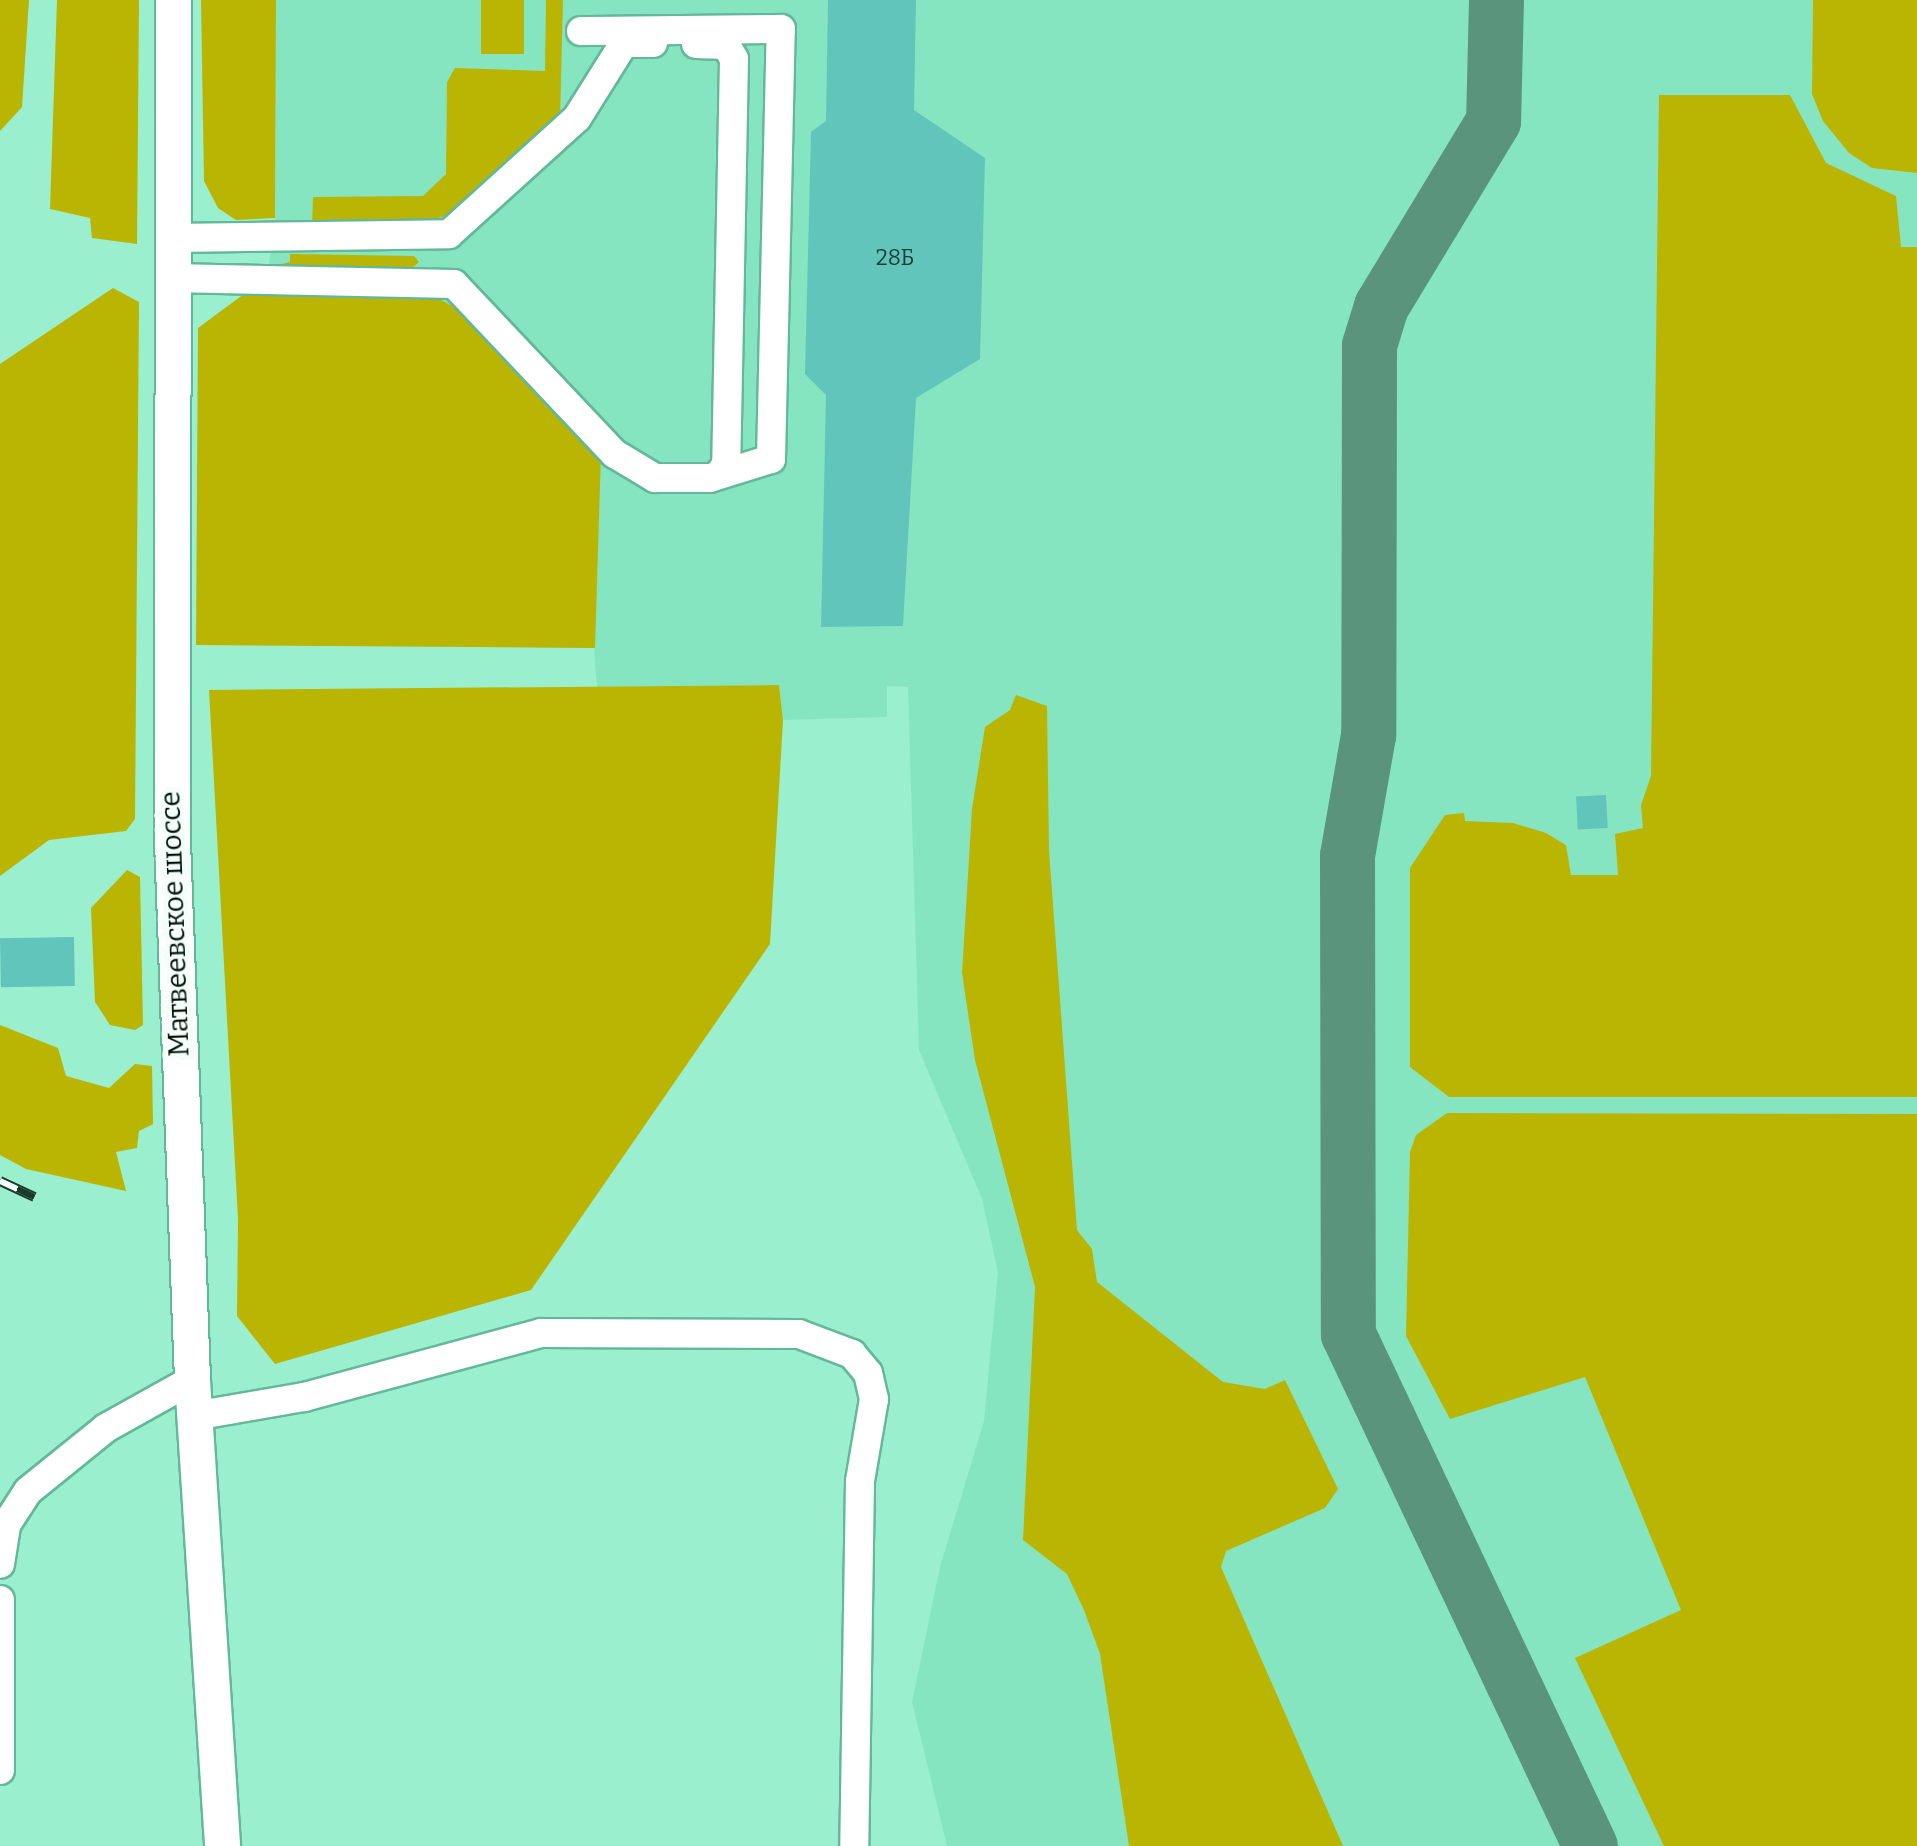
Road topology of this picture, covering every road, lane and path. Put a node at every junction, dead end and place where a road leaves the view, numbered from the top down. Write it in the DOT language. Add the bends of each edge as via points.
graph roads {
  1 [pos="173,0"];
  2 [pos="581,30"];
  3 [pos="172,238"];
  4 [pos="172,278"];
  5 [pos="720,474"];
  6 [pos="192,1380"];
  7 [pos="194,1416"];
  8 [pos="0,1564"];
  9 [pos="0,1600"];
  10 [pos="0,1770"];
  11 [pos="222,1846"];
  12 [pos="854,1846"];
  1 -- 3 [label="main road, Матвеевское шоссе"];
  2 -- 5 [label="street" via="781,28 770,459"];
  3 -- 4 [label="main road, Матвеевское шоссе"];
  3 -- 5 [label="street" via="449,234 576,118 624,43 726,45 734,60 726,464"];
  4 -- 5 [label="street" via="454,284 615,454 655,478"];
  4 -- 6 [label="main road, Матвеевское шоссе" via="172,841"];
  6 -- 7 [label="main road, Матвеевское шоссе"];
  6 -- 8 [label="street" via="106,1428 28,1490 6,1524"];
  7 -- 11 [label="main road, Матвеевское шоссе"];
  7 -- 12 [label="street" via="304,1397 541,1333 799,1334 852,1354 868,1373 874,1399 860,1481"];
  9 -- 10 [label="street"];
}
